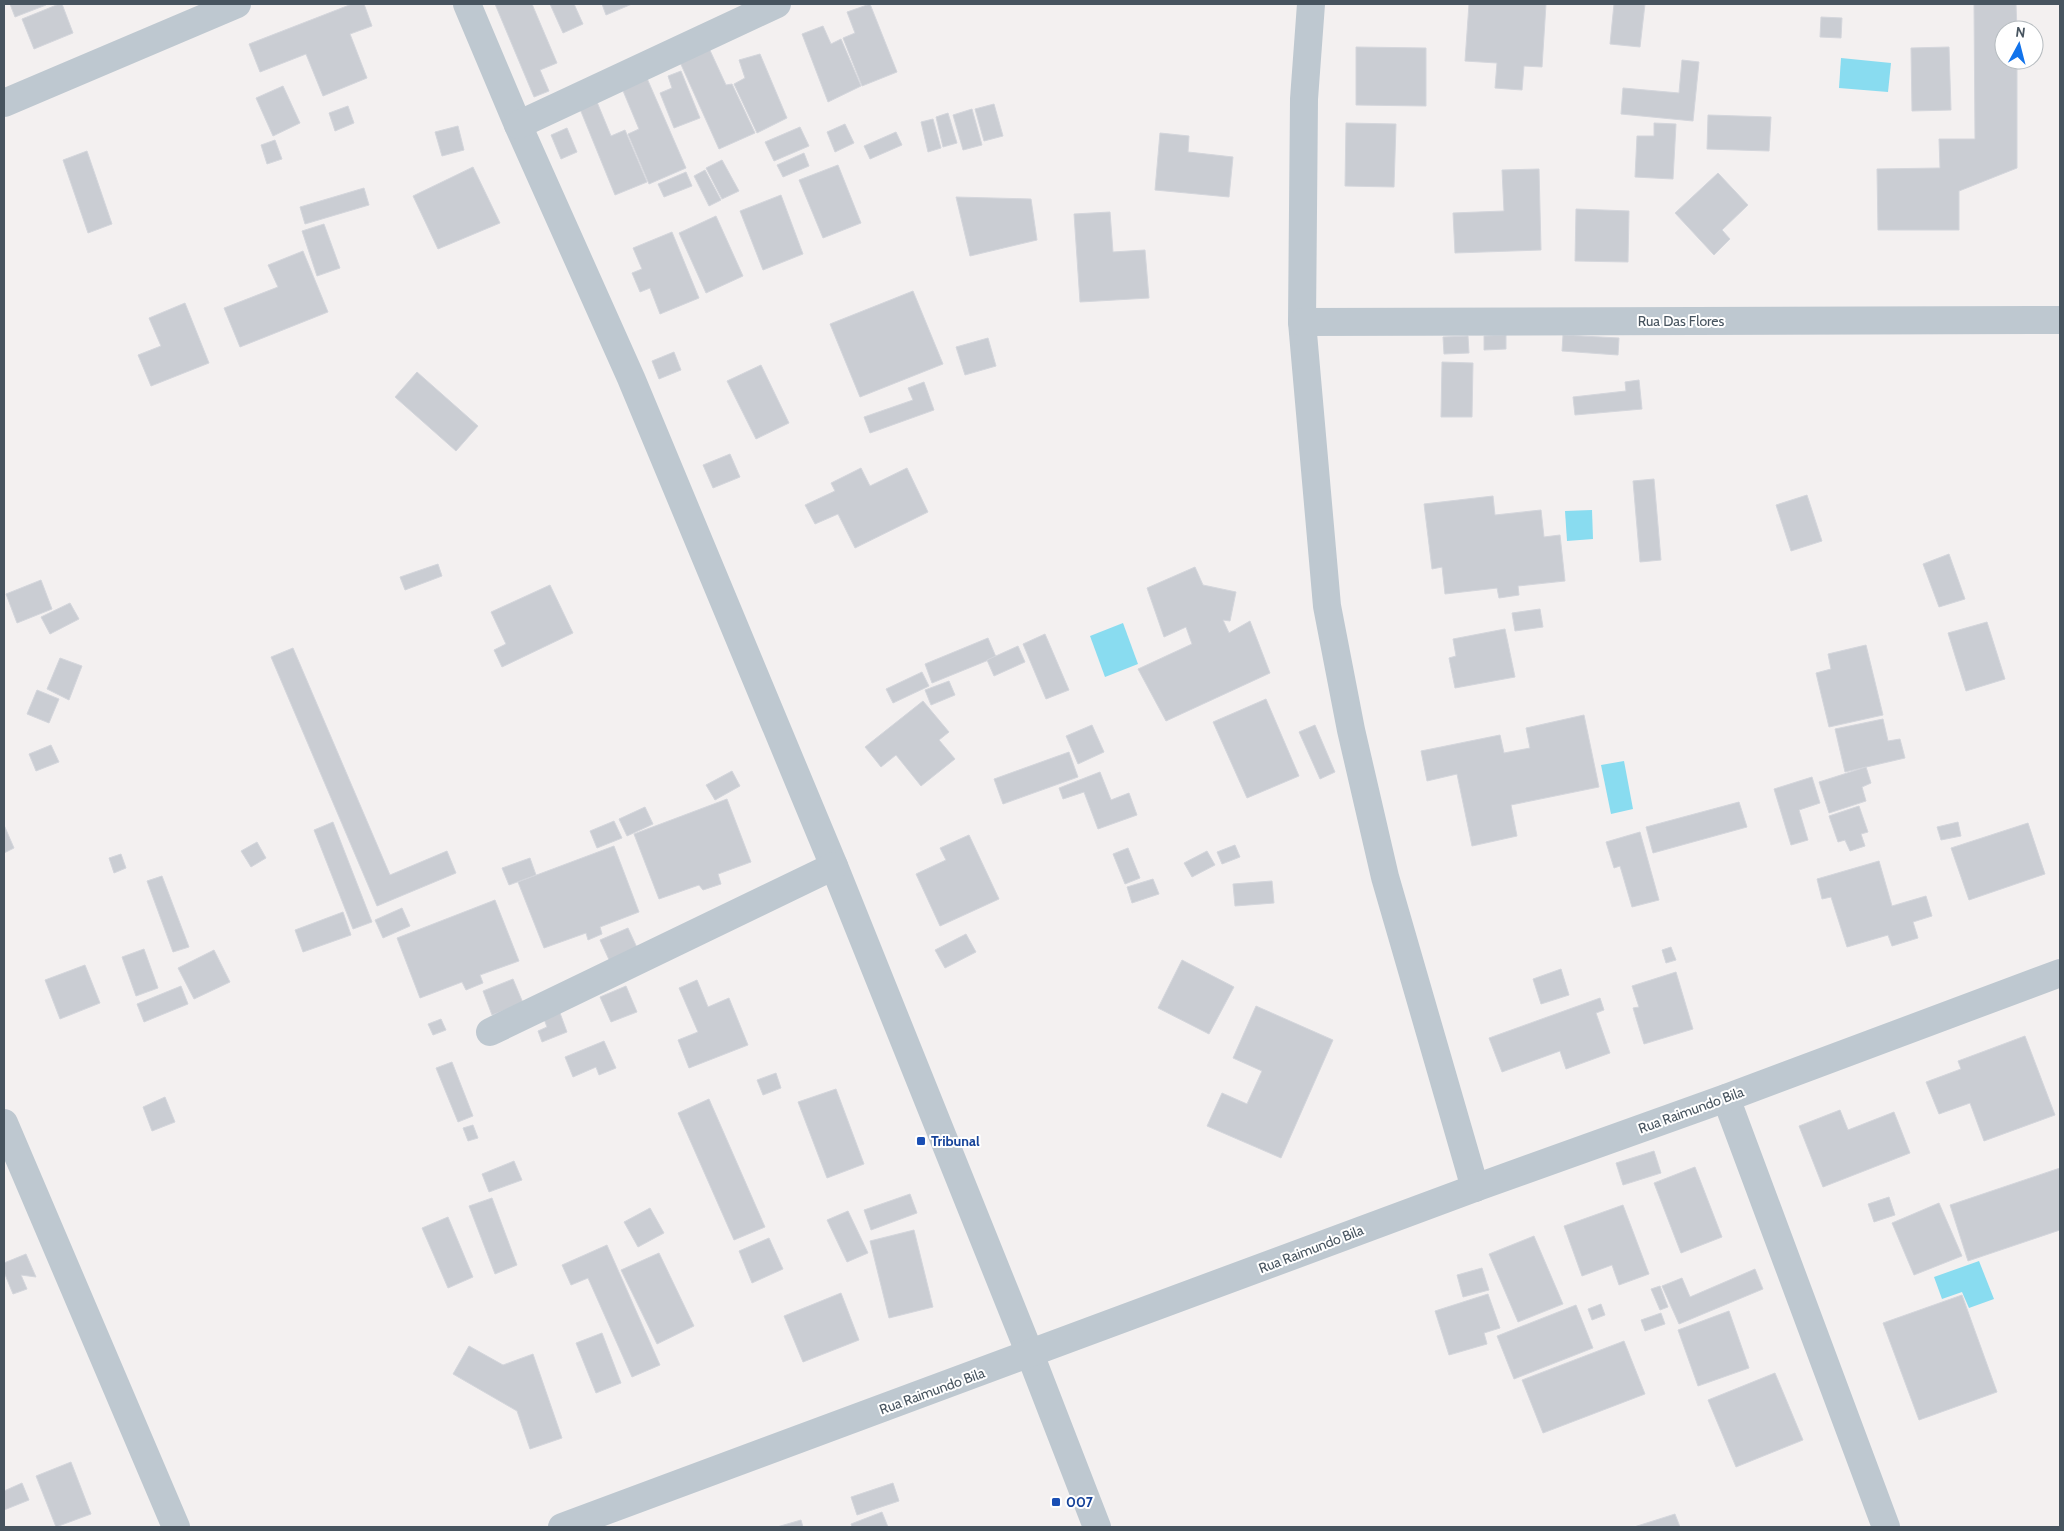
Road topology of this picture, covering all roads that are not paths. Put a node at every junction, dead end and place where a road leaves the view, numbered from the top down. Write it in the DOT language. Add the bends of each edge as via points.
graph roads {
  1 [pos="237,4"];
  2 [pos="467,4"];
  3 [pos="777,4"];
  4 [pos="1311,4"];
  5 [pos="4,103"];
  6 [pos="518,125"];
  7 [pos="2060,320"];
  8 [pos="1302,322"];
  9 [pos="834,866"];
  10 [pos="2060,972"];
  11 [pos="490,1032"];
  12 [pos="1726,1098"];
  13 [pos="4,1123"];
  14 [pos="1475,1188"];
  15 [pos="1030,1354"];
  16 [pos="619,1518"];
  17 [pos="176,1527"];
  18 [pos="562,1527"];
  19 [pos="1097,1527"];
  20 [pos="1886,1527"];
  1 -- 5 [label="street"];
  2 -- 6 [label="street"];
  3 -- 6 [label="street"];
  4 -- 8 [label="street" via="1304,99"];
  6 -- 9 [label="street" via="631,378"];
  7 -- 8 [label="street, Rua Das Flores"];
  8 -- 14 [label="street" via="1327,606 1351,730 1385,877"];
  9 -- 11 [label="street"];
  9 -- 15 [label="street"];
  10 -- 12 [label="street, Rua Raimundo Bila"];
  12 -- 14 [label="street, Rua Raimundo Bila"];
  12 -- 20 [label="street"];
  13 -- 17 [label="street"];
  14 -- 15 [label="street, Rua Raimundo Bila"];
  15 -- 16 [label="street, Rua Raimundo Bila"];
  15 -- 19 [label="street"];
  16 -- 18 [label="street, Rua Raimundo Bila"];
}
